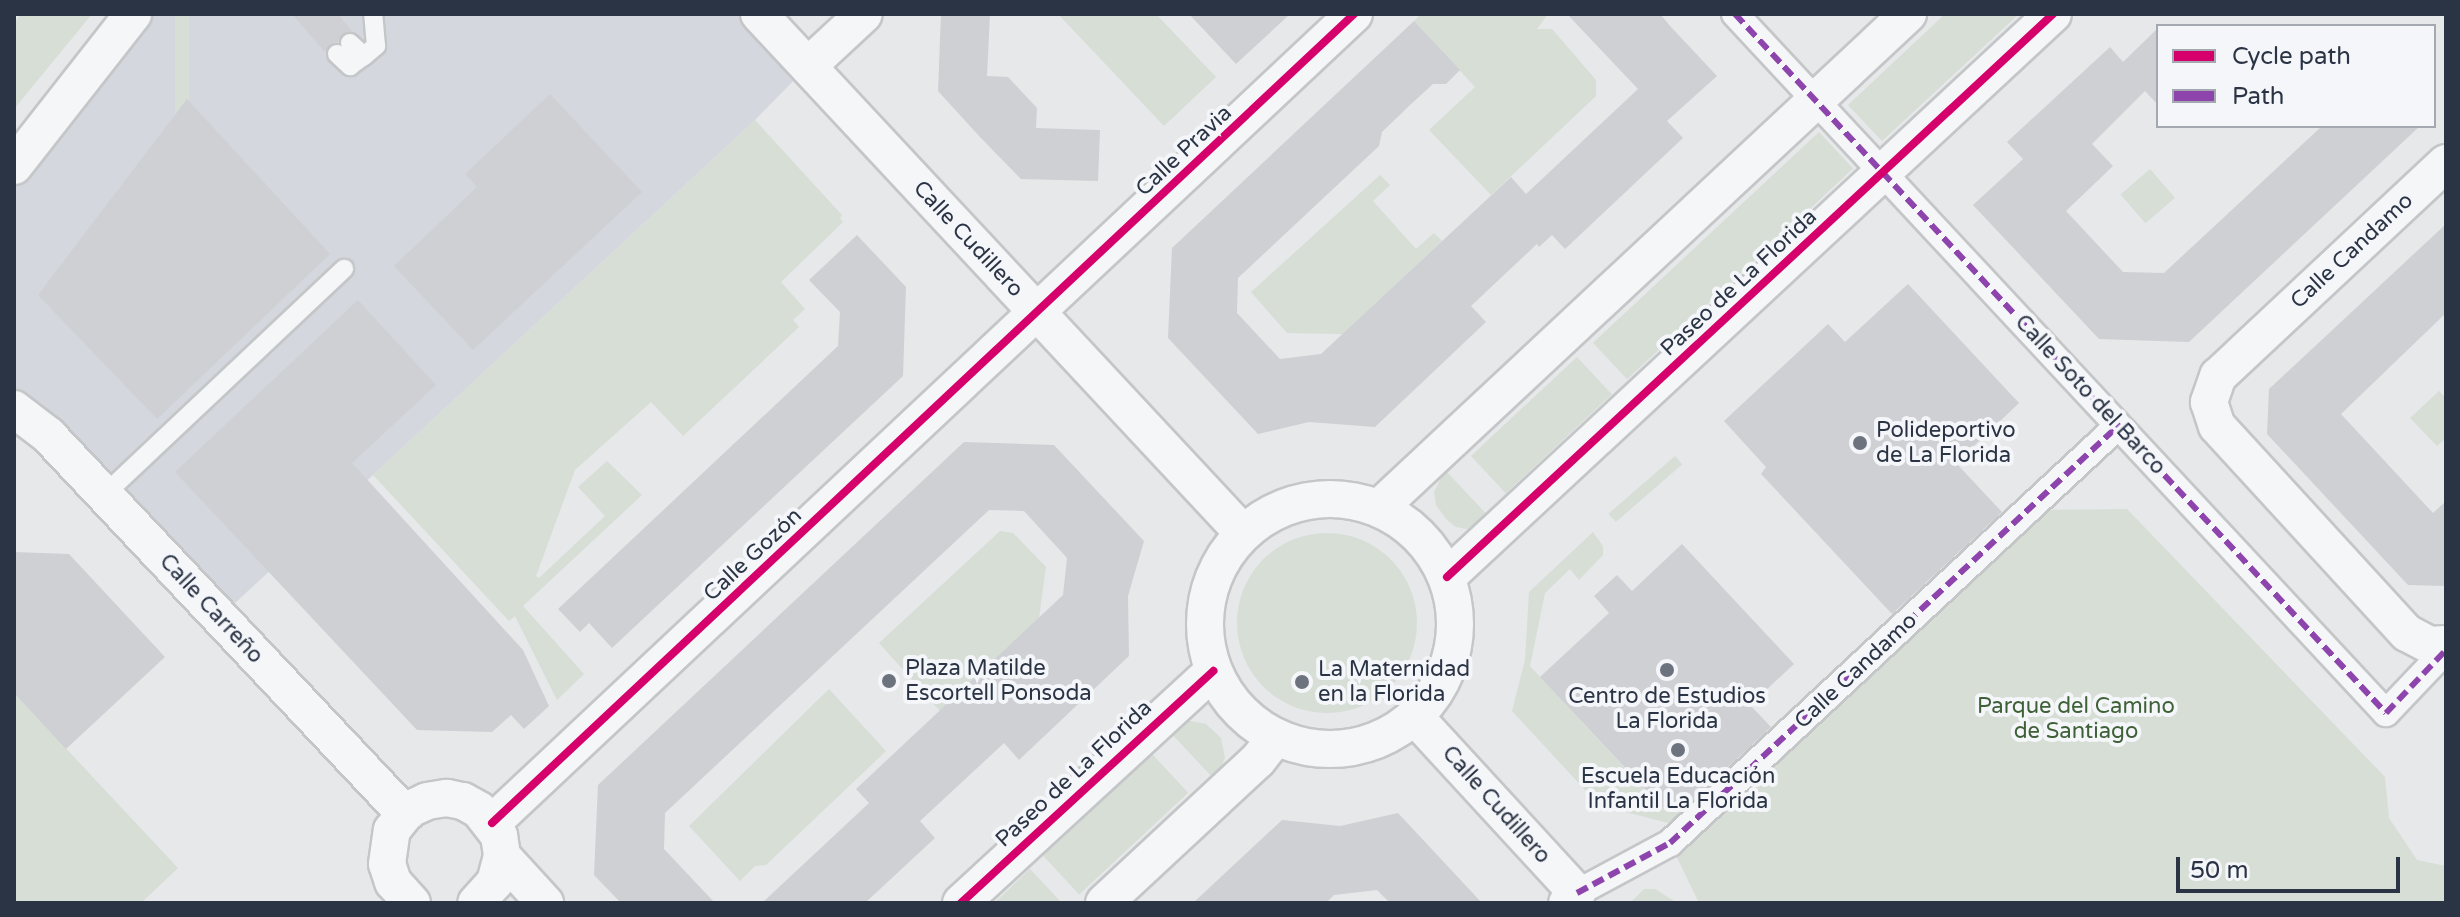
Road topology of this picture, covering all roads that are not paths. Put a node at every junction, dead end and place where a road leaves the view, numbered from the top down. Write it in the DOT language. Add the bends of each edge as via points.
graph roads {
  1 [pos="133,14"];
  2 [pos="373,14"];
  3 [pos="759,14"];
  4 [pos="864,14"];
  5 [pos="1354,14"];
  6 [pos="1735,14"];
  7 [pos="1908,14"];
  8 [pos="2053,14"];
  9 [pos="350,51"];
  10 [pos="808,66"];
  11 [pos="1816,99"];
  12 [pos="2446,163"];
  13 [pos="14,166"];
  14 [pos="1883,174"];
  15 [pos="344,269"];
  16 [pos="1038,314"];
  17 [pos="14,409"];
  18 [pos="2118,426"];
  19 [pos="104,495"];
  20 [pos="1379,508"];
  21 [pos="1243,533"];
  22 [pos="1447,577"];
  23 [pos="2446,644"];
  24 [pos="2446,650"];
  25 [pos="1213,671"];
  26 [pos="1415,717"];
  27 [pos="1275,738"];
  28 [pos="405,814"];
  29 [pos="497,839"];
  30 [pos="1572,898"];
  31 [pos="407,902"];
  32 [pos="476,903"];
  33 [pos="545,903"];
  34 [pos="961,903"];
  35 [pos="1104,903"];
  1 -- 13 [label="street"];
  2 -- 9 [label="lane" via="376,46"];
  3 -- 10 [label="street, Calle Cudillero"];
  4 -- 10 [label="street"];
  5 -- 16 [label="street, Calle Pravia"];
  6 -- 11 [label="street, Calle Soto del Barco"];
  7 -- 11 [label="street"];
  8 -- 14 [label="street, Paseo de La Florida"];
  10 -- 16 [label="street, Calle Cudillero"];
  11 -- 14 [label="street, Calle Soto del Barco"];
  11 -- 20 [label="street"];
  12 -- 23 [label="street, Calle Candamo" via="2218,376 2209,402 2217,426 2407,633 2430,645"];
  14 -- 18 [label="street, Calle Soto del Barco"];
  14 -- 22 [label="street, Paseo de La Florida"];
  15 -- 19 [label="lane"];
  16 -- 21 [label="street, Calle Cudillero"];
  16 -- 29 [label="street, Calle Gozón"];
  17 -- 19 [label="street, Calle Carreño" via="38,424"];
  18 -- 24 [label="street, Calle Soto del Barco" via="2386,713"];
  18 -- 30 [label="street, Calle Candamo" via="1670,843"];
  19 -- 28 [label="street, Calle Carreño"];
  20 -- 21 [label="street" via="1320,500 1284,507"];
  20 -- 22 [label="street" via="1420,535"];
  21 -- 25 [label="street" via="1220,562 1207,597 1204,635"];
  22 -- 26 [label="street" via="1456,614 1453,652 1439,687"];
  25 -- 27 [label="street" via="1238,711"];
  25 -- 34 [label="street, Paseo de La Florida"];
  26 -- 27 [label="street" via="1373,743 1323,750"];
  26 -- 30 [label="street, Calle Cudillero"];
  27 -- 35 [label="street" via="1258,760"];
  28 -- 29 [label="street" via="427,801 463,801 479,810"];
  28 -- 31 [label="street" via="392,830 387,864"];
  29 -- 32 [label="street" via="495,882"];
  29 -- 33 [label="street"];
}
